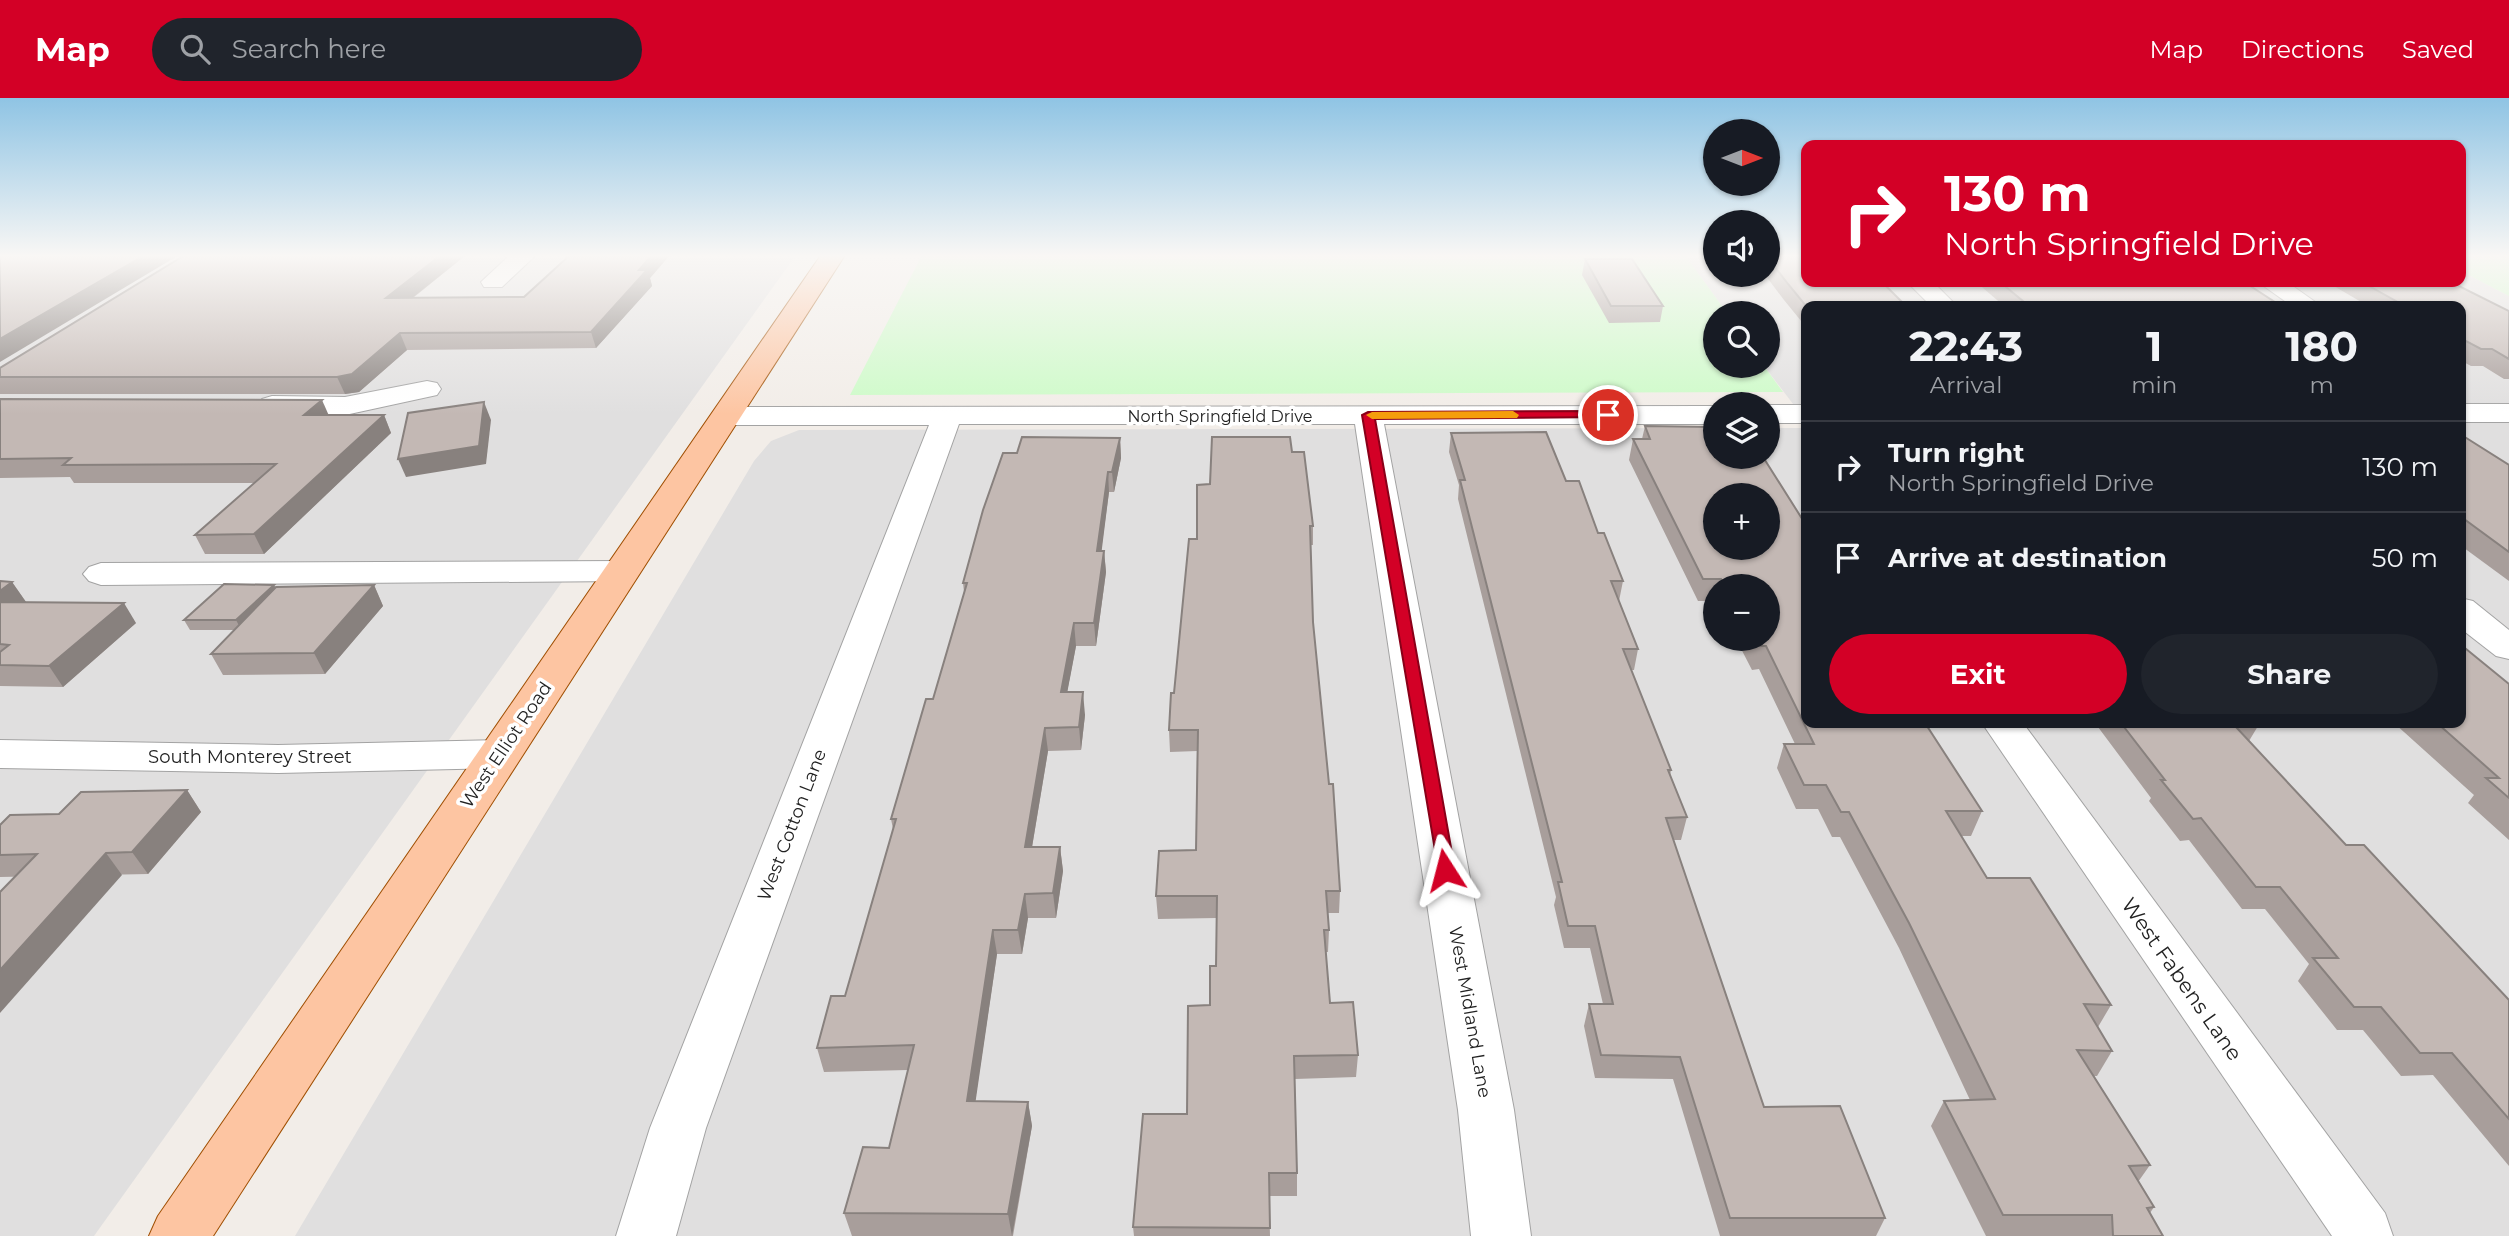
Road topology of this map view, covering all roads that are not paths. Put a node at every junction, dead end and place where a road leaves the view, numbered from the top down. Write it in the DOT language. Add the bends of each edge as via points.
graph roads {
  1 [pos="798,308"];
  2 [pos="427,389"];
  3 [pos="249,405"];
  4 [pos="2467,409"];
  5 [pos="2509,413"];
  6 [pos="1786,414"];
  7 [pos="1368,415"];
  8 [pos="1703,415"];
  9 [pos="726,416"];
  10 [pos="947,416"];
  11 [pos="1801,436"];
  12 [pos="623,571"];
  13 [pos="101,574"];
  14 [pos="2466,614"];
  15 [pos="2509,648"];
  16 [pos="2006,728"];
  17 [pos="501,754"];
  18 [pos="5,759"];
  19 [pos="2364,1233"];
  20 [pos="179,1236"];
  21 [pos="646,1236"];
  22 [pos="1501,1236"];
  1 -- 9 [label="main road, West Elliot Road"];
  2 -- 3 [label="street" via="345,406"];
  4 -- 5 [label="street"];
  6 -- 11 [label="street"];
  7 -- 8 [label="street, North Springfield Drive"];
  7 -- 10 [label="street, North Springfield Drive"];
  7 -- 22 [label="street, West Midland Lane" via="1486,1110"];
  9 -- 10 [label="street, North Springfield Drive"];
  9 -- 12 [label="main road, West Elliot Road"];
  10 -- 21 [label="street, West Cotton Lane" via="678,1128"];
  12 -- 13 [label="street"];
  12 -- 17 [label="main road, West Elliot Road"];
  14 -- 15 [label="street"];
  16 -- 19 [label="street, West Fabens Lane"];
  17 -- 18 [label="street, South Monterey Street"];
  17 -- 20 [label="main road, West Elliot Road"];
}
